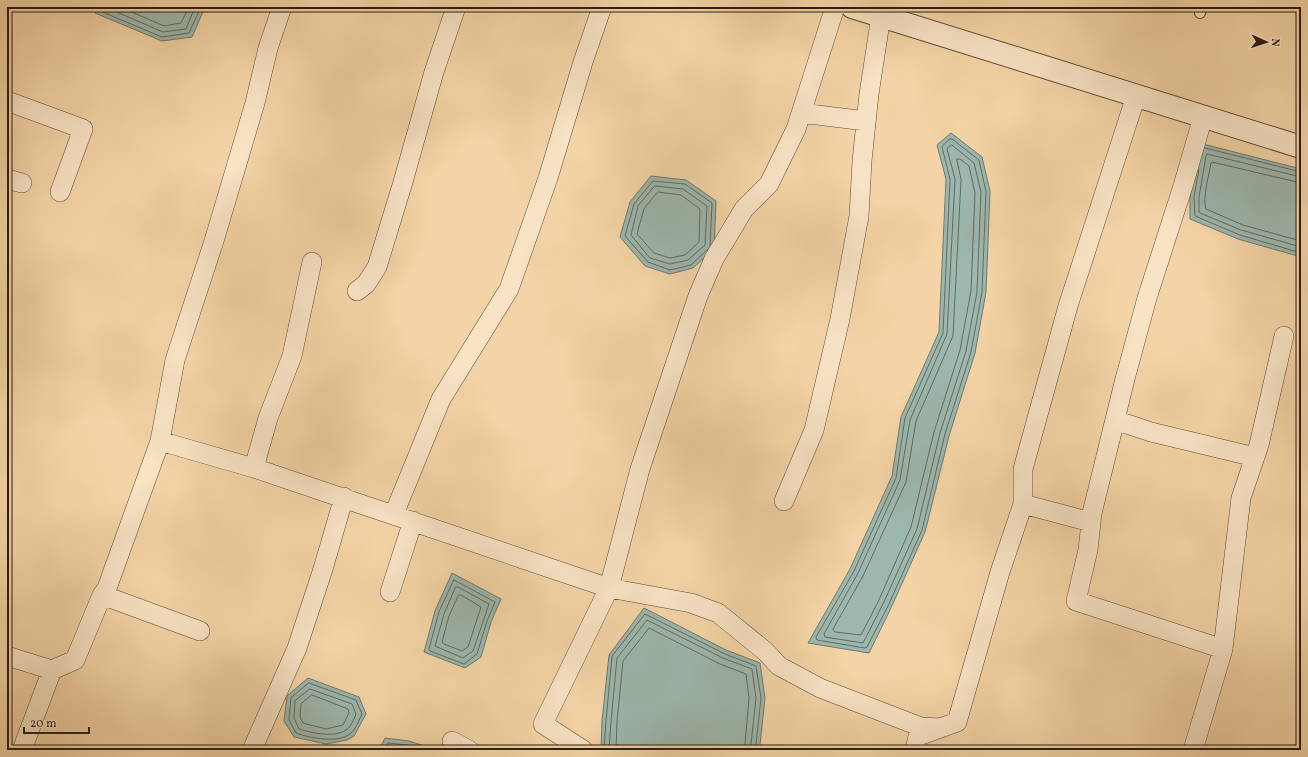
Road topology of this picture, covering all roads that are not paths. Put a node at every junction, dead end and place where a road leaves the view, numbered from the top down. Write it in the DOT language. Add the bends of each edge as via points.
graph roads {
  1 [pos="282,7"];
  2 [pos="456,7"];
  3 [pos="602,7"];
  4 [pos="835,7"];
  5 [pos="852,7"];
  6 [pos="880,16"];
  7 [pos="1136,96"];
  8 [pos="7,101"];
  9 [pos="801,113"];
  10 [pos="1204,117"];
  11 [pos="866,121"];
  12 [pos="1301,147"];
  13 [pos="60,192"];
  14 [pos="312,262"];
  15 [pos="357,291"];
  16 [pos="1284,336"];
  17 [pos="1115,420"];
  18 [pos="160,441"];
  19 [pos="1256,457"];
  20 [pos="254,468"];
  21 [pos="344,497"];
  22 [pos="784,501"];
  23 [pos="1023,504"];
  24 [pos="394,514"];
  25 [pos="413,521"];
  26 [pos="1091,522"];
  27 [pos="608,588"];
  28 [pos="390,592"];
  29 [pos="102,595"];
  30 [pos="200,631"];
  31 [pos="1223,649"];
  32 [pos="7,656"];
  33 [pos="52,670"];
  34 [pos="941,728"];
  35 [pos="452,741"];
  36 [pos="22,750"];
  37 [pos="252,750"];
  38 [pos="469,750"];
  39 [pos="583,750"];
  40 [pos="914,750"];
  41 [pos="1193,750"];
  1 -- 18 [label="street" via="268,48 255,103 214,241 175,360"];
  2 -- 15 [label="street" via="434,72 377,267 366,284"];
  3 -- 24 [label="street" via="548,178 509,289 440,399"];
  4 -- 9 [label="street"];
  5 -- 6 [label="street"];
  6 -- 7 [label="street"];
  6 -- 11 [label="street"];
  7 -- 10 [label="street"];
  7 -- 23 [label="street" via="1068,306 1025,461"];
  8 -- 13 [label="street" via="83,129"];
  9 -- 11 [label="street"];
  9 -- 27 [label="street" via="796,129 769,184 744,209 714,259 698,296 640,470"];
  10 -- 12 [label="street"];
  10 -- 17 [label="street" via="1147,298"];
  11 -- 22 [label="street" via="859,216 840,319 814,430"];
  14 -- 20 [label="street" via="292,356 268,418"];
  16 -- 19 [label="street"];
  17 -- 19 [label="street" via="1151,432"];
  17 -- 26 [label="street"];
  18 -- 20 [label="street"];
  18 -- 29 [label="street" via="107,588"];
  19 -- 31 [label="street" via="1242,498"];
  20 -- 21 [label="street"];
  21 -- 24 [label="street"];
  21 -- 37 [label="street" via="324,569 297,648"];
  23 -- 26 [label="street"];
  23 -- 34 [label="street" via="1000,572 957,722"];
  24 -- 25 [label="street"];
  25 -- 27 [label="street"];
  25 -- 28 [label="street"];
  26 -- 31 [label="street" via="1088,550 1076,601"];
  27 -- 34 [label="street" via="691,603 718,613 765,651 779,666 820,688 921,727"];
  27 -- 39 [label="street" via="543,724"];
  29 -- 30 [label="street"];
  29 -- 33 [label="street" via="75,660"];
  31 -- 41 [label="street"];
  32 -- 33 [label="street"];
  33 -- 36 [label="street"];
  34 -- 40 [label="street" via="918,736"];
  35 -- 38 [label="street"];
}
